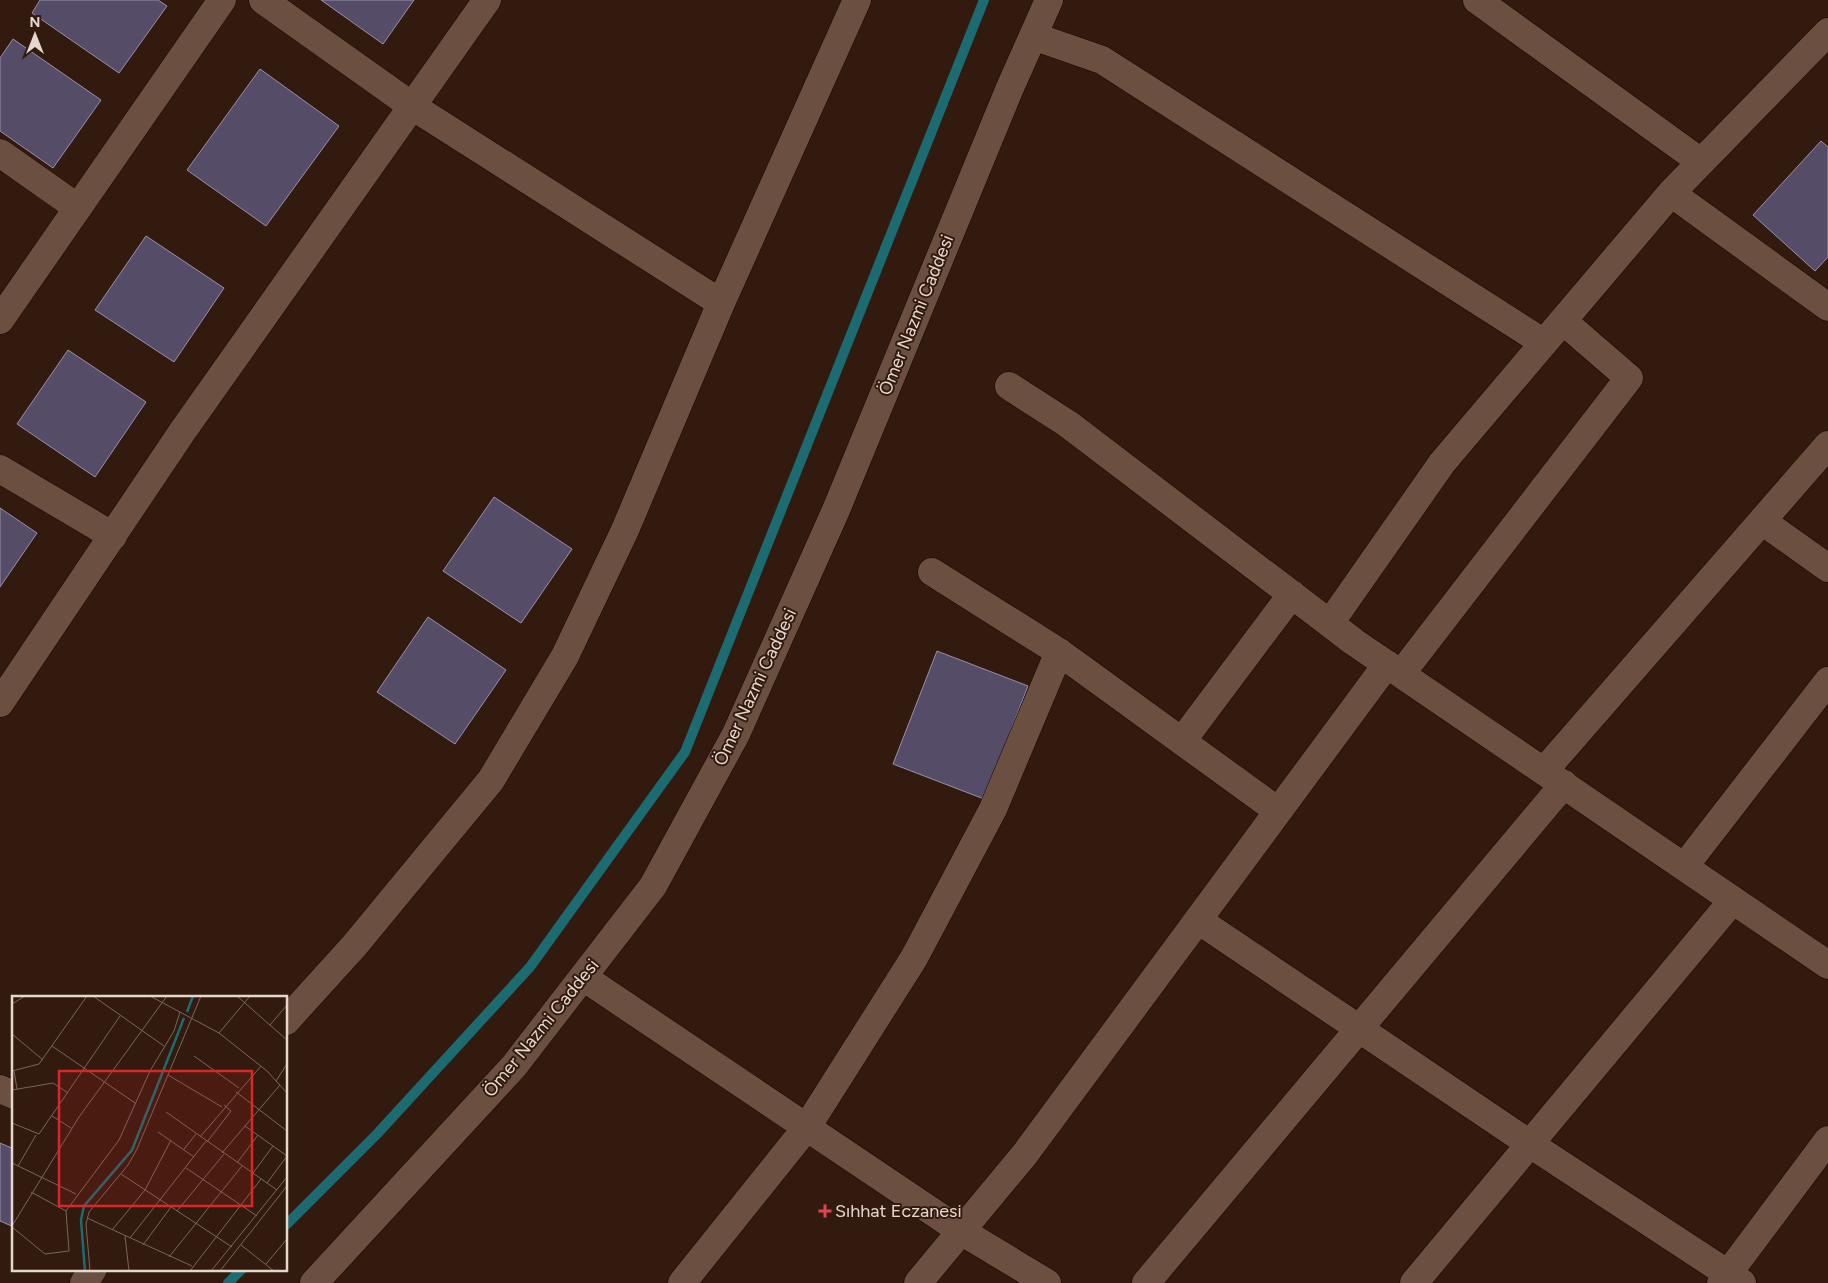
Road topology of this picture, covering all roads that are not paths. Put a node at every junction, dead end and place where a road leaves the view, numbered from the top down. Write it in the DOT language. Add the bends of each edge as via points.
graph roads {
  1 [pos="222,0"];
  2 [pos="263,0"];
  3 [pos="487,0"];
  4 [pos="857,0"];
  5 [pos="1049,0"];
  6 [pos="1477,0"];
  7 [pos="1828,32"];
  8 [pos="1033,36"];
  9 [pos="412,106"];
  10 [pos="0,153"];
  11 [pos="1701,162"];
  12 [pos="1671,193"];
  13 [pos="78,208"];
  14 [pos="721,303"];
  15 [pos="1828,307"];
  16 [pos="0,320"];
  17 [pos="1563,321"];
  18 [pos="1544,343"];
  19 [pos="1009,386"];
  20 [pos="1828,445"];
  21 [pos="0,469"];
  22 [pos="1762,521"];
  23 [pos="113,536"];
  24 [pos="1828,568"];
  25 [pos="932,572"];
  26 [pos="1292,594"];
  27 [pos="1330,623"];
  28 [pos="1060,652"];
  29 [pos="1394,669"];
  30 [pos="1828,681"];
  31 [pos="0,703"];
  32 [pos="1182,741"];
  33 [pos="1554,778"];
  34 [pos="1278,812"];
  35 [pos="1684,867"];
  36 [pos="1733,900"];
  37 [pos="1198,920"];
  38 [pos="1828,965"];
  39 [pos="583,976"];
  40 [pos="288,1019"];
  41 [pos="1359,1029"];
  42 [pos="0,1089"];
  43 [pos="12,1094"];
  44 [pos="807,1127"];
  45 [pos="1828,1140"];
  46 [pos="1530,1144"];
  47 [pos="961,1232"];
  48 [pos="92,1270"];
  49 [pos="1730,1280"];
  50 [pos="84,1283"];
  51 [pos="314,1283"];
  52 [pos="682,1283"];
  53 [pos="918,1283"];
  54 [pos="1047,1283"];
  55 [pos="1146,1283"];
  56 [pos="1414,1283"];
  1 -- 13 [label="street"];
  2 -- 9 [label="street"];
  3 -- 9 [label="street"];
  4 -- 14 [label="street"];
  5 -- 8 [label="street, Ömer Nazmi Caddesi"];
  6 -- 11 [label="street"];
  7 -- 11 [label="street"];
  8 -- 18 [label="street" via="1102,60"];
  8 -- 39 [label="street, Ömer Nazmi Caddesi" via="836,510 736,734 654,886"];
  9 -- 14 [label="street"];
  9 -- 23 [label="street" via="182,432"];
  10 -- 13 [label="street"];
  11 -- 12 [label="street"];
  12 -- 15 [label="street"];
  12 -- 17 [label="street"];
  13 -- 16 [label="street"];
  14 -- 40 [label="street" via="625,530 565,656 491,780 354,946"];
  17 -- 18 [label="street"];
  17 -- 29 [label="street" via="1629,378"];
  18 -- 27 [label="street" via="1442,463"];
  19 -- 26 [label="street" via="1068,424"];
  20 -- 22 [label="street"];
  21 -- 23 [label="street"];
  22 -- 24 [label="street"];
  22 -- 33 [label="street"];
  23 -- 31 [label="street"];
  25 -- 28 [label="street"];
  26 -- 27 [label="street"];
  26 -- 32 [label="street"];
  27 -- 29 [label="street"];
  28 -- 32 [label="street"];
  28 -- 44 [label="street" via="993,809 914,958"];
  29 -- 33 [label="street"];
  29 -- 34 [label="street"];
  30 -- 35 [label="street"];
  32 -- 34 [label="street"];
  33 -- 35 [label="street"];
  33 -- 41 [label="street"];
  34 -- 37 [label="street"];
  35 -- 36 [label="street"];
  36 -- 38 [label="street"];
  36 -- 46 [label="street"];
  37 -- 41 [label="street"];
  37 -- 47 [label="street" via="1026,1154"];
  39 -- 44 [label="street"];
  39 -- 51 [label="street, Ömer Nazmi Caddesi" via="514,1066"];
  41 -- 46 [label="street"];
  41 -- 55 [label="street"];
  42 -- 43 [label="street"];
  44 -- 47 [label="street"];
  44 -- 52 [label="street"];
  45 -- 49 [label="street"];
  46 -- 49 [label="street"];
  46 -- 56 [label="street"];
  47 -- 53 [label="street"];
  47 -- 54 [label="street"];
  48 -- 50 [label="street"];
}
